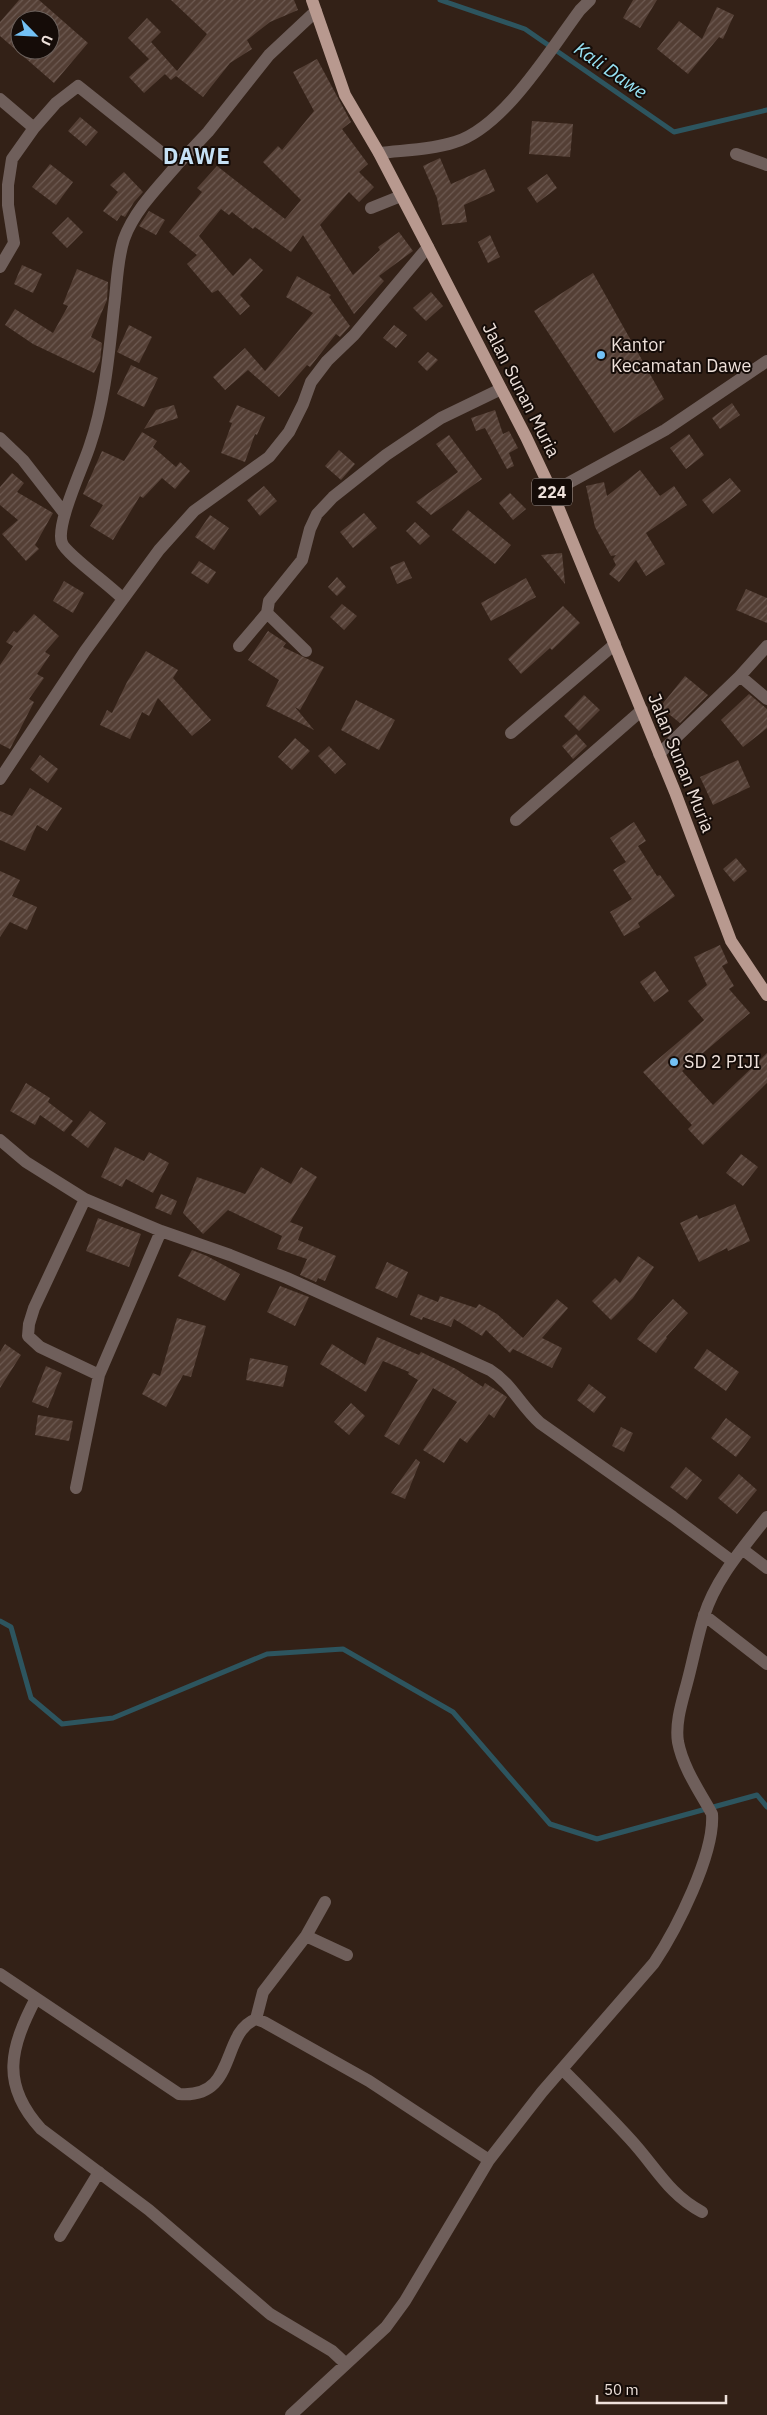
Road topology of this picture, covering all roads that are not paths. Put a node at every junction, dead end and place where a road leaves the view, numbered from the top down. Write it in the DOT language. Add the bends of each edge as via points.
graph roads {
  1 [pos="590,0"];
  2 [pos="314,6"];
  3 [pos="0,98"];
  4 [pos="34,128"];
  5 [pos="379,153"];
  6 [pos="736,154"];
  7 [pos="177,165"];
  8 [pos="767,165"];
  9 [pos="401,196"];
  10 [pos="372,208"];
  11 [pos="428,247"];
  12 [pos="0,267"];
  13 [pos="767,361"];
  14 [pos="500,389"];
  15 [pos="0,438"];
  16 [pos="552,492"];
  17 [pos="65,514"];
  18 [pos="123,599"];
  19 [pos="267,613"];
  20 [pos="615,644"];
  21 [pos="239,646"];
  22 [pos="767,646"];
  23 [pos="306,650"];
  24 [pos="740,676"];
  25 [pos="767,699"];
  26 [pos="642,710"];
  27 [pos="511,733"];
  28 [pos="659,754"];
  29 [pos="0,779"];
  30 [pos="516,820"];
  31 [pos="767,995"];
  32 [pos="0,1140"];
  33 [pos="85,1198"];
  34 [pos="161,1232"];
  35 [pos="99,1375"];
  36 [pos="76,1488"];
  37 [pos="767,1517"];
  38 [pos="742,1549"];
  39 [pos="732,1562"];
  40 [pos="767,1568"];
  41 [pos="704,1615"];
  42 [pos="767,1664"];
  43 [pos="325,1902"];
  44 [pos="306,1936"];
  45 [pos="347,1955"];
  46 [pos="0,1974"];
  47 [pos="36,1998"];
  48 [pos="256,2019"];
  49 [pos="563,2070"];
  50 [pos="489,2160"];
  51 [pos="99,2172"];
  52 [pos="702,2212"];
  53 [pos="60,2236"];
  54 [pos="346,2364"];
  55 [pos="292,2415"];
  1 -- 5 [label="street" via="499,115 477,133 454,142"];
  2 -- 5 [label="main road, Jalan Sunan Muria / 224" via="345,95"];
  2 -- 7 [label="street"];
  3 -- 4 [label="street"];
  4 -- 7 [label="street" via="78,86"];
  4 -- 12 [label="street" via="12,159 8,185 14,243"];
  5 -- 9 [label="main road, Jalan Sunan Muria / 224"];
  6 -- 8 [label="street"];
  7 -- 17 [label="street" via="137,214 124,240 101,402 91,444"];
  9 -- 10 [label="street"];
  9 -- 11 [label="main road, Jalan Sunan Muria / 224"];
  11 -- 14 [label="main road, Jalan Sunan Muria / 224"];
  11 -- 18 [label="street" via="310,382 289,432 269,457 194,511 159,550"];
  13 -- 16 [label="street" via="666,430"];
  14 -- 16 [label="main road, Jalan Sunan Muria / 224"];
  14 -- 19 [label="street" via="442,418 386,455 333,497 317,514 302,560 269,602"];
  15 -- 17 [label="street" via="23,460"];
  16 -- 20 [label="main road, Jalan Sunan Muria / 224"];
  17 -- 18 [label="street" via="60,534 66,551"];
  18 -- 29 [label="street" via="85,650"];
  19 -- 21 [label="street"];
  19 -- 23 [label="street"];
  20 -- 26 [label="main road, Jalan Sunan Muria / 224"];
  20 -- 27 [label="street"];
  22 -- 24 [label="street"];
  24 -- 25 [label="street"];
  24 -- 28 [label="street"];
  26 -- 28 [label="main road, Jalan Sunan Muria / 224"];
  26 -- 30 [label="street"];
  28 -- 31 [label="main road, Jalan Sunan Muria / 224" via="731,941"];
  32 -- 33 [label="street" via="26,1162"];
  33 -- 34 [label="street"];
  33 -- 35 [label="street" via="34,1308 28,1324 28,1336 40,1347"];
  34 -- 35 [label="street"];
  34 -- 39 [label="street" via="287,1278 490,1370 503,1379 540,1423"];
  35 -- 36 [label="street"];
  37 -- 38 [label="street"];
  38 -- 39 [label="street"];
  38 -- 40 [label="street"];
  39 -- 41 [label="street"];
  41 -- 42 [label="street"];
  41 -- 49 [label="street" via="677,1725 683,1758 712,1814 712,1832 702,1864 668,1941 654,1963"];
  43 -- 44 [label="street"];
  44 -- 45 [label="street"];
  44 -- 48 [label="street" via="264,1992"];
  46 -- 47 [label="street"];
  47 -- 48 [label="street" via="179,2094 199,2093 213,2084 221,2075 243,2027"];
  47 -- 51 [label="street" via="12,2053 18,2098 28,2116 41,2129"];
  48 -- 50 [label="street" via="369,2081"];
  49 -- 50 [label="street"];
  49 -- 52 [label="street" via="631,2140 669,2189"];
  50 -- 54 [label="street" via="406,2301 376,2338"];
  51 -- 53 [label="street"];
  51 -- 54 [label="street" via="149,2210 270,2314 332,2351"];
  54 -- 55 [label="street"];
}
